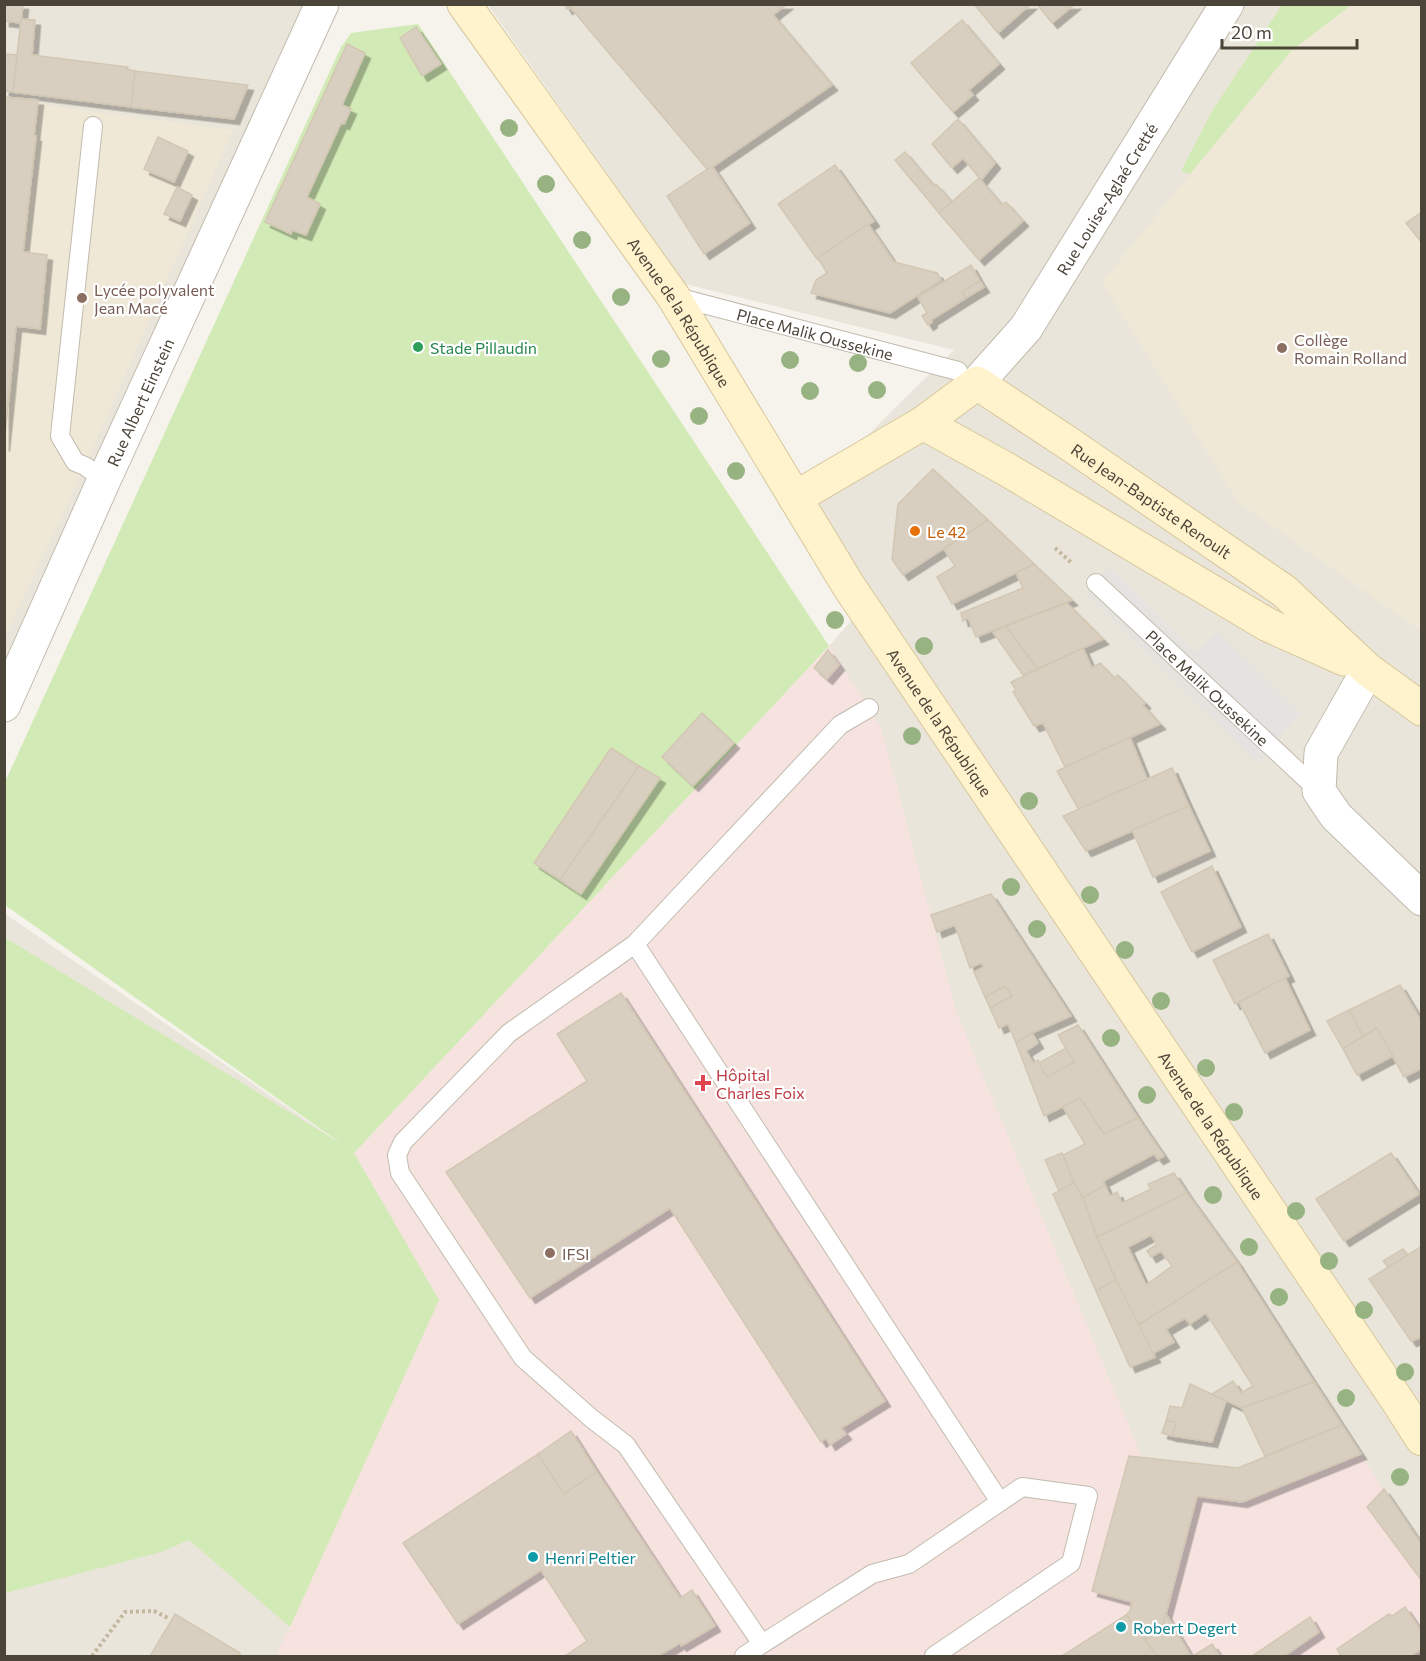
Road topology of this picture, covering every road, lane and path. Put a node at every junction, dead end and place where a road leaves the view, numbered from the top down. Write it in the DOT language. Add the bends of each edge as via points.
graph roads {
  1 [pos="322,4"];
  2 [pos="464,4"];
  3 [pos="1227,4"];
  4 [pos="93,126"];
  5 [pos="673,296"];
  6 [pos="967,377"];
  7 [pos="923,423"];
  8 [pos="104,480"];
  9 [pos="795,498"];
  10 [pos="1096,583"];
  11 [pos="1368,670"];
  12 [pos="4,705"];
  13 [pos="869,708"];
  14 [pos="1422,709"];
  15 [pos="1319,792"];
  16 [pos="1422,898"];
  17 [pos="635,944"];
  18 [pos="1422,1439"];
  19 [pos="1000,1502"];
  20 [pos="168,1618"];
  21 [pos="762,1644"];
  22 [pos="95,1656"];
  23 [pos="744,1656"];
  24 [pos="934,1656"];
  1 -- 8 [label="street, Rue Albert Einstein"];
  2 -- 5 [label="main road, Avenue de la République"];
  3 -- 6 [label="street, Rue Louise-Aglaé Cretté" via="1026,328"];
  4 -- 8 [label="lane" via="60,436 75,462"];
  5 -- 6 [label="lane, Place Malik Oussekine"];
  5 -- 9 [label="main road, Avenue de la République"];
  6 -- 7 [label="main road"];
  6 -- 11 [label="main road, Rue Jean-Baptiste Renoult" via="1284,591"];
  7 -- 9 [label="main road"];
  7 -- 11 [label="main road, Rue Jean-Baptiste Renoult" via="1268,625"];
  8 -- 12 [label="street, Rue Albert Einstein"];
  9 -- 18 [label="main road, Avenue de la République" via="848,585"];
  10 -- 15 [label="lane, Place Malik Oussekine"];
  11 -- 14 [label="main road, Rue Jean-Baptiste Renoult"];
  11 -- 15 [label="street" via="1321,753"];
  13 -- 17 [label="lane" via="840,725"];
  15 -- 16 [label="street" via="1336,816"];
  17 -- 19 [label="lane"];
  17 -- 21 [label="lane" via="509,1033 403,1142 397,1155 400,1173 523,1358 626,1445"];
  19 -- 21 [label="lane" via="909,1564 872,1574"];
  19 -- 24 [label="lane" via="1022,1487 1088,1496 1071,1563"];
  20 -- 22 [label="path" via="154,1611 125,1611"];
  21 -- 23 [label="lane"];
}
